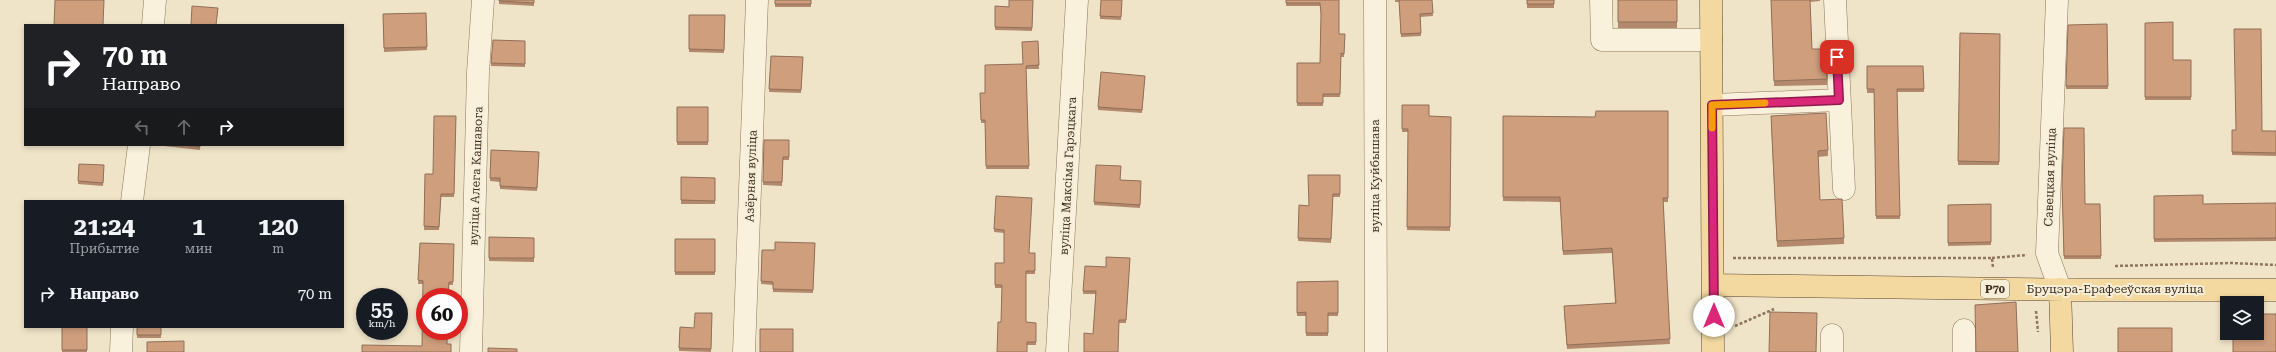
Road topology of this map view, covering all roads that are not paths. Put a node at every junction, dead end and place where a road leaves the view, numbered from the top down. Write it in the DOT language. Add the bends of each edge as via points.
graph roads {
  1 [pos="155,0"];
  2 [pos="483,0"];
  3 [pos="757,0"];
  4 [pos="1077,0"];
  5 [pos="1375,0"];
  6 [pos="1601,0"];
  7 [pos="1711,0"];
  8 [pos="1835,0"];
  9 [pos="2057,0"];
  10 [pos="153,24"];
  11 [pos="1711,40"];
  12 [pos="1839,100"];
  13 [pos="1712,105"];
  14 [pos="139,146"];
  15 [pos="1844,189"];
  16 [pos="132,200"];
  17 [pos="1714,285"];
  18 [pos="2060,289"];
  19 [pos="2276,290"];
  20 [pos="122,328"];
  21 [pos="1964,330"];
  22 [pos="121,352"];
  23 [pos="471,352"];
  24 [pos="744,352"];
  25 [pos="1057,352"];
  26 [pos="1376,352"];
  27 [pos="1713,352"];
  28 [pos="1964,352"];
  29 [pos="2062,352"];
  1 -- 10 [label="street"];
  2 -- 23 [label="street, вуліца Алега Кашавога" via="478,72"];
  3 -- 24 [label="street, Азёрная вуліца"];
  4 -- 25 [label="street, вуліца Максіма Гарэцкага"];
  5 -- 26 [label="street, вуліца Куйбышава"];
  6 -- 11 [label="street" via="1602,40"];
  7 -- 11 [label="main road"];
  8 -- 12 [label="street"];
  9 -- 18 [label="street, Савецкая вуліца" via="2047,253"];
  11 -- 13 [label="main road"];
  12 -- 13 [label="street"];
  12 -- 15 [label="street"];
  13 -- 17 [label="main road"];
  14 -- 16 [label="street"];
  17 -- 18 [label="main road, Бруцэра-Ерафееўская вуліца / Р70"];
  17 -- 27 [label="main road"];
  18 -- 19 [label="main road, Бруцэра-Ерафееўская вуліца / Р70"];
  18 -- 29 [label="main road, Савецкая вуліца"];
  20 -- 22 [label="street"];
  21 -- 28 [label="street"];
}
